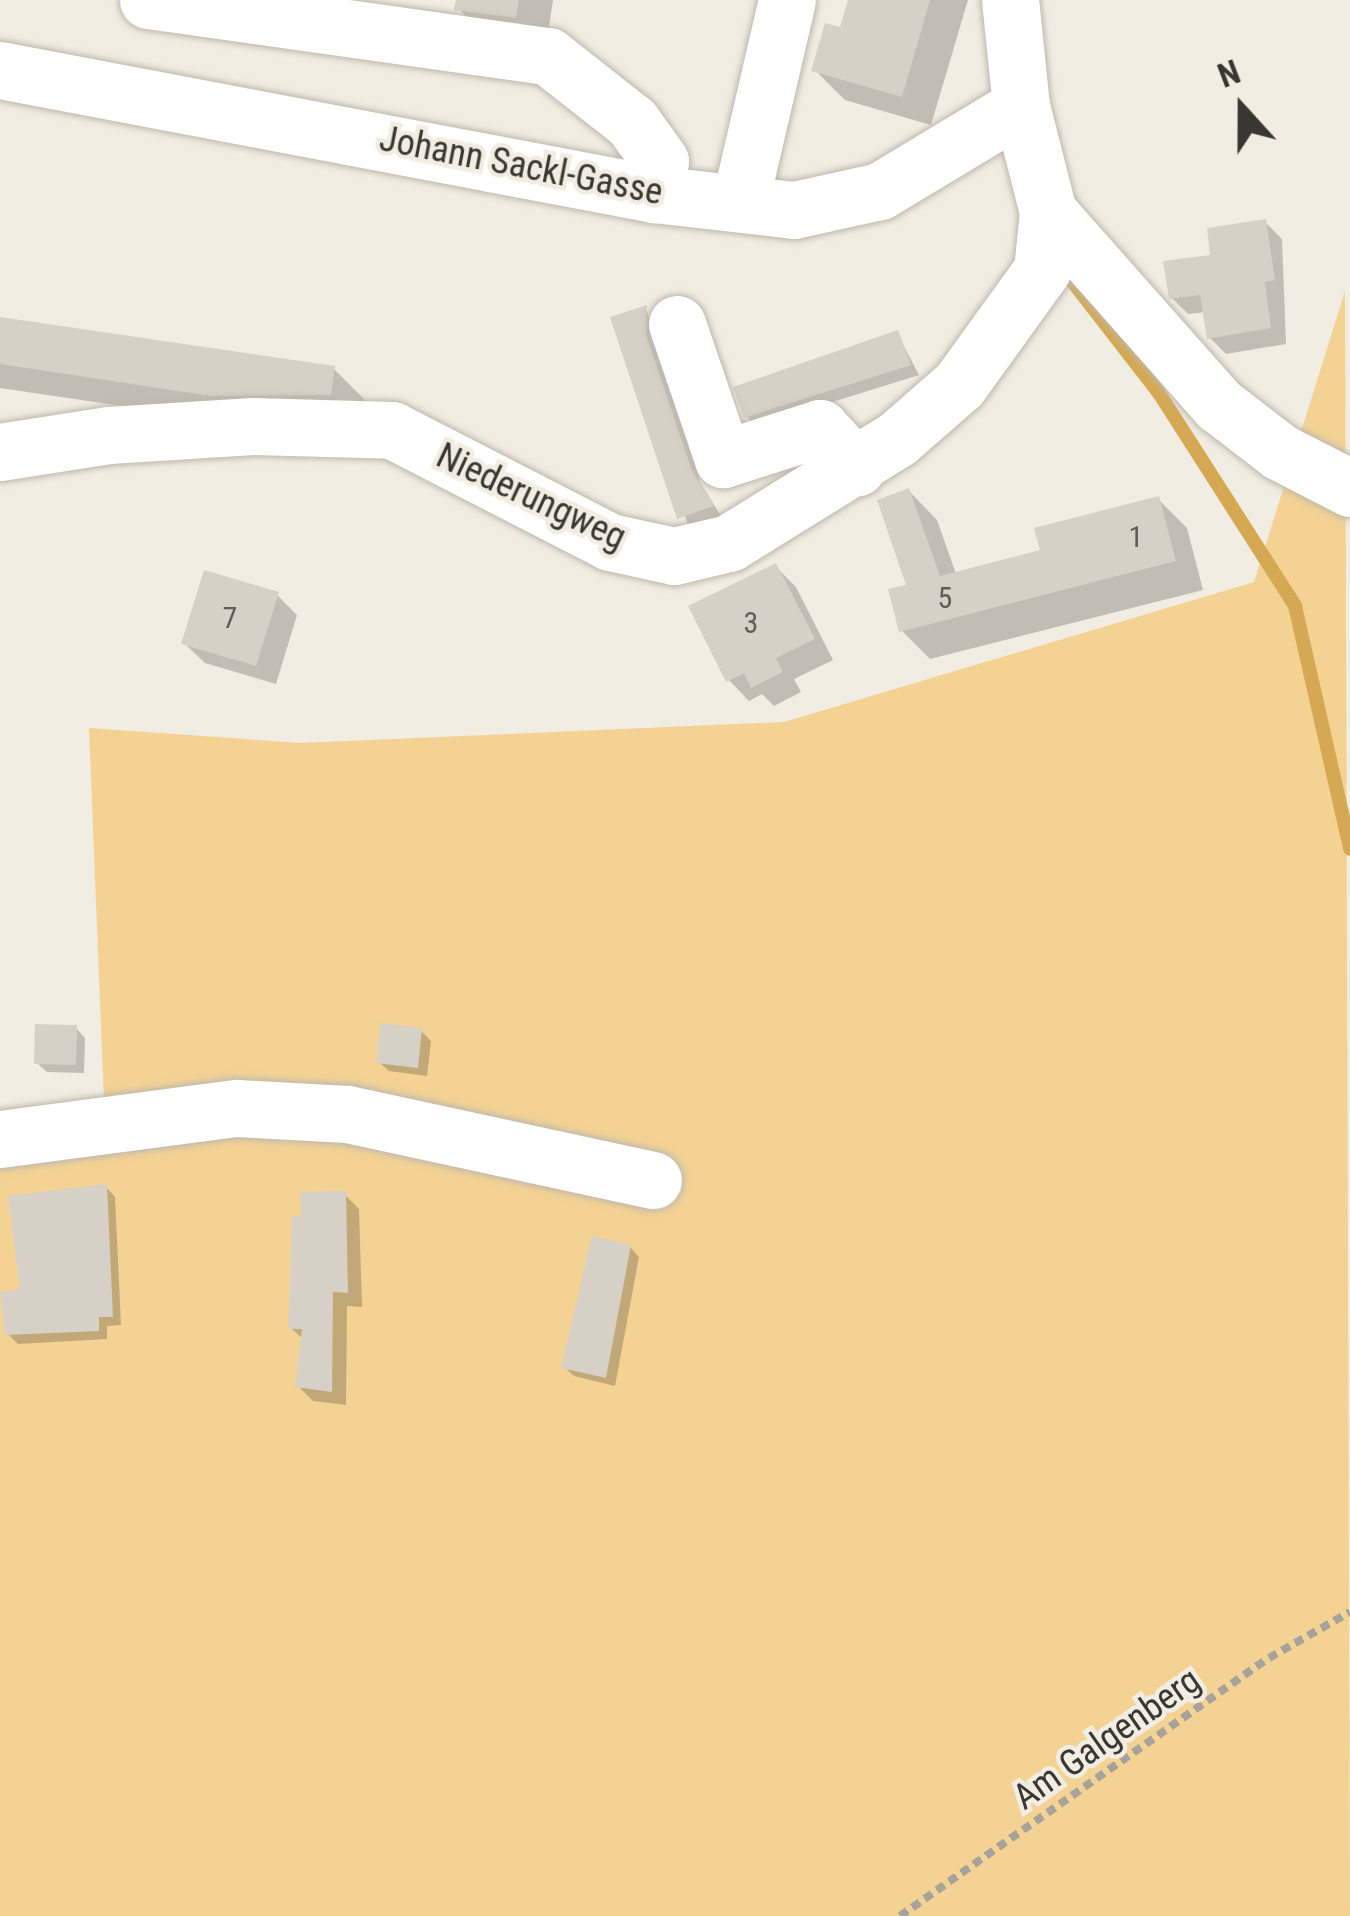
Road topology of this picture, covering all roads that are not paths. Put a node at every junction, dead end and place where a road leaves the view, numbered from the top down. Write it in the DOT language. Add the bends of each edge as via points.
graph roads {
  1 [pos="148,0"];
  2 [pos="787,0"];
  3 [pos="1010,0"];
  4 [pos="0,70"];
  5 [pos="1022,106"];
  6 [pos="654,194"];
  7 [pos="740,202"];
  8 [pos="1048,212"];
  9 [pos="677,324"];
  10 [pos="0,452"];
  11 [pos="856,468"];
  12 [pos="1350,488"];
  13 [pos="0,1139"];
  14 [pos="653,1180"];
  1 -- 6 [label="street" via="548,56 632,122 660,161"];
  2 -- 7 [label="street"];
  3 -- 5 [label="street, Niederungweg"];
  4 -- 6 [label="street, Johann Sackl-Gasse"];
  5 -- 7 [label="street, Johann Sackl-Gasse" via="880,191 794,210"];
  5 -- 8 [label="street, Niederungweg"];
  6 -- 7 [label="street, Johann Sackl-Gasse"];
  8 -- 11 [label="street, Niederungweg" via="1042,270 1015,317 959,385"];
  8 -- 12 [label="street, Niederungweg" via="1219,405 1280,452"];
  9 -- 11 [label="street" via="723,459 820,428"];
  10 -- 11 [label="street, Niederungweg" via="253,426 392,430 610,542 674,556 729,544"];
  13 -- 14 [label="street" via="237,1108 346,1114"];
}
